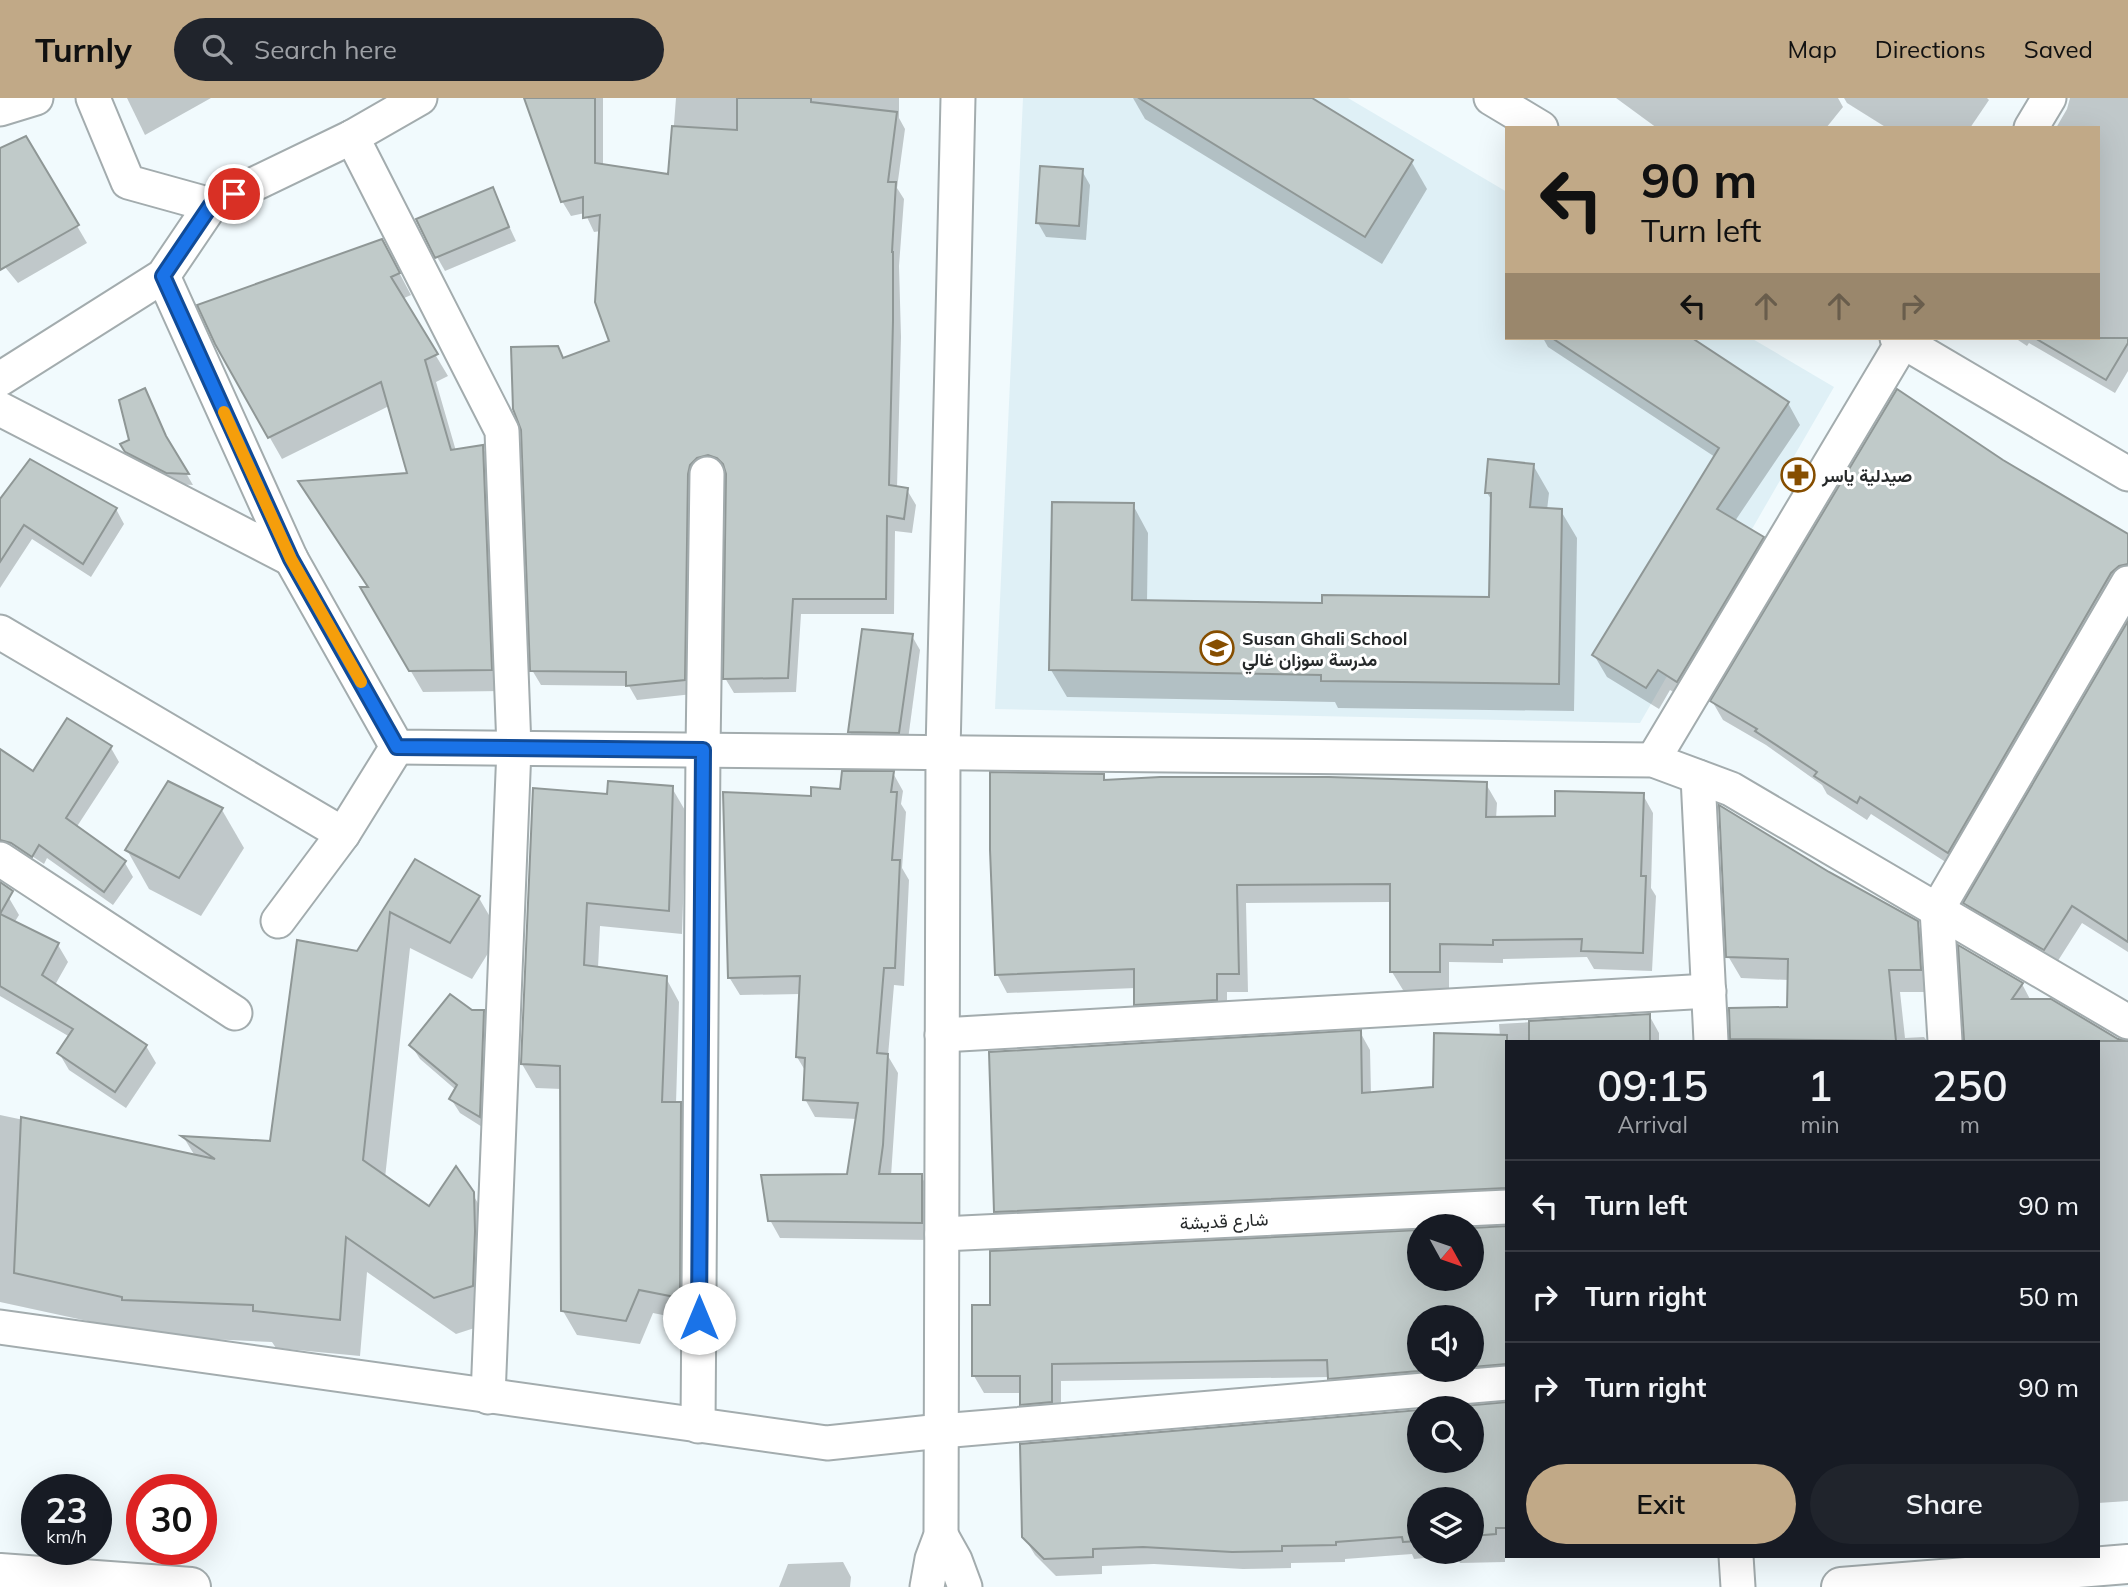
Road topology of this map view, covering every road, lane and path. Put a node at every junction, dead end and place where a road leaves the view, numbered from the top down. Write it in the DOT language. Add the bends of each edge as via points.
graph roads {
  1 [pos="36,98"];
  2 [pos="93,98"];
  3 [pos="420,98"];
  4 [pos="958,98"];
  5 [pos="0,109"];
  6 [pos="352,137"];
  7 [pos="211,205"];
  8 [pos="163,276"];
  9 [pos="1900,340"];
  10 [pos="1903,340"];
  11 [pos="0,379"];
  12 [pos="0,410"];
  13 [pos="2124,463"];
  14 [pos="707,474"];
  15 [pos="291,559"];
  16 [pos="2128,583"];
  17 [pos="0,632"];
  18 [pos="397,747"];
  19 [pos="514,748"];
  20 [pos="703,750"];
  21 [pos="943,752"];
  22 [pos="1653,760"];
  23 [pos="1698,777"];
  24 [pos="343,834"];
  25 [pos="0,859"];
  26 [pos="1937,910"];
  27 [pos="278,920"];
  28 [pos="1709,991"];
  29 [pos="235,1013"];
  30 [pos="2128,1022"];
  31 [pos="942,1035"];
  32 [pos="1711,1040"];
  33 [pos="1945,1040"];
  34 [pos="1505,1208"];
  35 [pos="942,1234"];
  36 [pos="0,1327"];
  37 [pos="1505,1383"];
  38 [pos="488,1397"];
  39 [pos="698,1426"];
  40 [pos="941,1431"];
  41 [pos="941,1535"];
  42 [pos="1736,1558"];
  43 [pos="1978,1566"];
  44 [pos="2116,1572"];
  45 [pos="0,1573"];
  46 [pos="191,1587"];
  47 [pos="927,1587"];
  48 [pos="965,1587"];
  49 [pos="1738,1587"];
  50 [pos="1841,1587"];
  1 -- 5 [label="street"];
  2 -- 7 [label="street" via="128,182"];
  3 -- 6 [label="street"];
  4 -- 21 [label="street"];
  6 -- 7 [label="street"];
  6 -- 19 [label="street" via="502,431"];
  7 -- 8 [label="street"];
  8 -- 11 [label="street"];
  8 -- 15 [label="street"];
  9 -- 22 [label="street"];
  10 -- 13 [label="street"];
  12 -- 15 [label="street"];
  14 -- 20 [label="street"];
  15 -- 18 [label="street"];
  16 -- 26 [label="street"];
  17 -- 24 [label="street"];
  18 -- 19 [label="street"];
  18 -- 24 [label="street"];
  19 -- 20 [label="street"];
  19 -- 38 [label="street"];
  20 -- 21 [label="street"];
  20 -- 39 [label="street"];
  21 -- 22 [label="street"];
  21 -- 31 [label="street"];
  22 -- 23 [label="street"];
  23 -- 26 [label="street" via="1731,789"];
  23 -- 28 [label="street"];
  24 -- 27 [label="street"];
  25 -- 29 [label="street"];
  26 -- 30 [label="street"];
  26 -- 33 [label="street"];
  28 -- 31 [label="street"];
  28 -- 32 [label="street"];
  31 -- 35 [label="street"];
  34 -- 35 [label="street, شارع قديشة"];
  35 -- 40 [label="street"];
  36 -- 38 [label="street"];
  37 -- 40 [label="street"];
  38 -- 39 [label="street"];
  39 -- 40 [label="street" via="827,1443"];
  40 -- 41 [label="street"];
  41 -- 47 [label="street"];
  41 -- 48 [label="street"];
  42 -- 49 [label="street"];
  43 -- 44 [label="street"];
  43 -- 50 [label="street"];
  45 -- 46 [label="street"];
}
